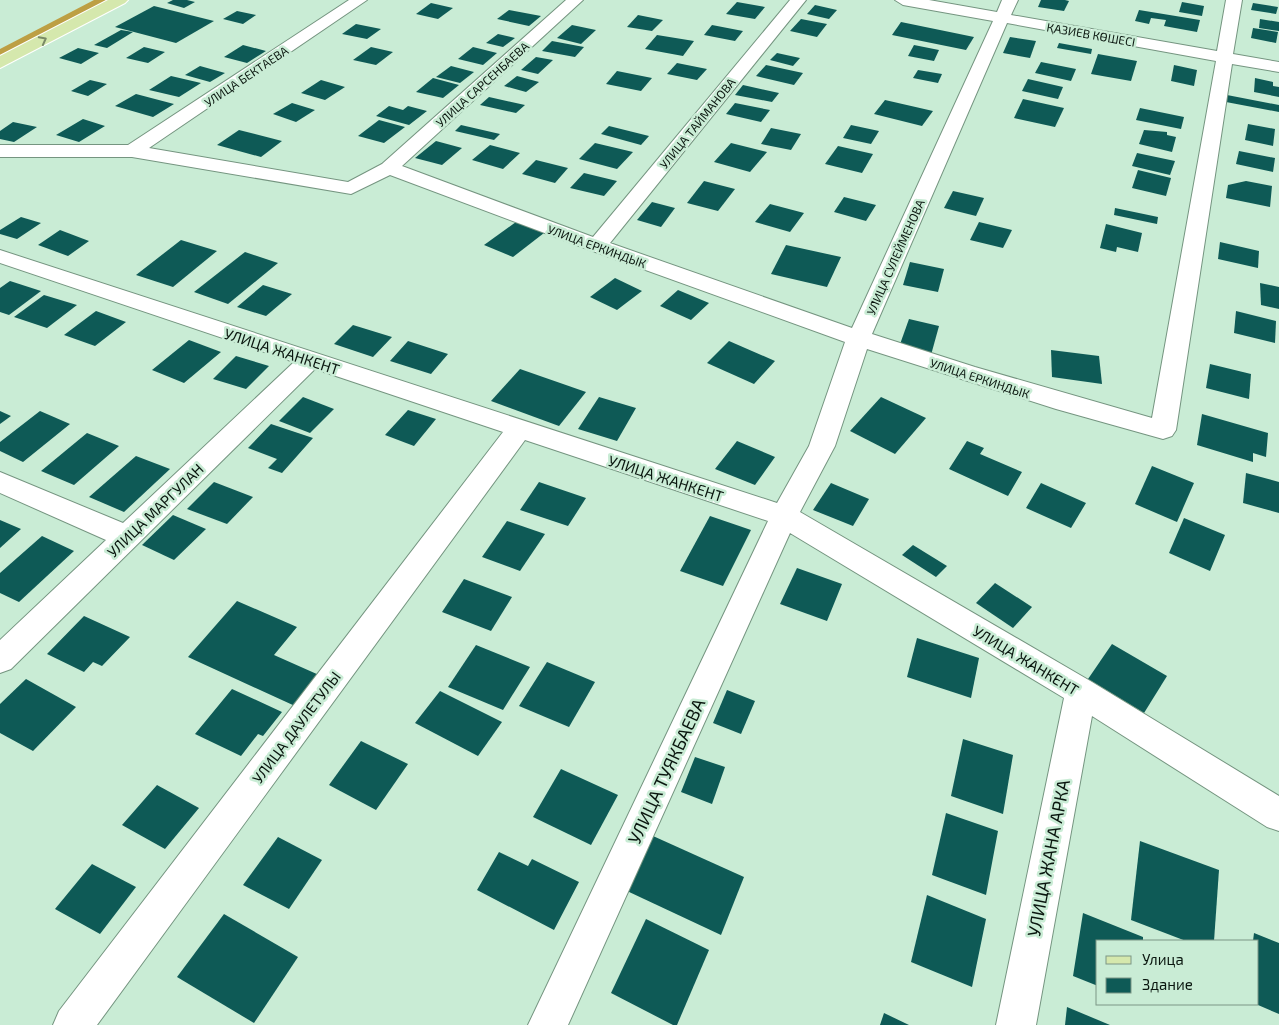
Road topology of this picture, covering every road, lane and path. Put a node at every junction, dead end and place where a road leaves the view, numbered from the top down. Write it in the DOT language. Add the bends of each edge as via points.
graph roads {
  1 [pos="120,0"];
  2 [pos="359,0"];
  3 [pos="575,0"];
  4 [pos="798,0"];
  5 [pos="903,0"];
  6 [pos="1234,0"];
  7 [pos="1005,9"];
  8 [pos="1223,57"];
  9 [pos="0,63"];
  10 [pos="1279,67"];
  11 [pos="0,151"];
  12 [pos="132,151"];
  13 [pos="389,168"];
  14 [pos="596,246"];
  15 [pos="0,256"];
  16 [pos="858,339"];
  17 [pos="310,360"];
  18 [pos="519,429"];
  19 [pos="0,482"];
  20 [pos="784,516"];
  21 [pos="128,537"];
  22 [pos="0,660"];
  23 [pos="1080,692"];
  24 [pos="1279,815"];
  25 [pos="73,1025"];
  26 [pos="548,1025"];
  27 [pos="1016,1025"];
  9 -- 1 [label="main road, one-way"];
  2 -- 12 [label="street, УЛИЦА БЕКТАЕВА"];
  3 -- 13 [label="street, УЛИЦА САРСЕНБАЕВА"];
  4 -- 14 [label="street, УЛИЦА ТАЙМАНОВА"];
  5 -- 7 [label="street, ҚАЗИЕВ КӨШЕСІ"];
  6 -- 8 [label="street, УЛИЦА ЕРКИНДЫК"];
  7 -- 8 [label="street, ҚАЗИЕВ КӨШЕСІ"];
  7 -- 16 [label="street, УЛИЦА СУЛЕЙМЕНОВА"];
  8 -- 10 [label="street, ҚАЗИЕВ КӨШЕСІ"];
  8 -- 16 [label="street, УЛИЦА ЕРКИНДЫК" via="1163,430 1045,399"];
  11 -- 12 [label="street, УЛИЦА САРСЕНБАЕВА"];
  12 -- 13 [label="street, УЛИЦА САРСЕНБАЕВА" via="351,188"];
  13 -- 14 [label="street, УЛИЦА ЕРКИНДЫК"];
  14 -- 16 [label="street, УЛИЦА ЕРКИНДЫК"];
  15 -- 17 [label="street, УЛИЦА ЖАНКЕНТ"];
  16 -- 20 [label="street, УЛИЦА СУЛЕЙМЕНОВА" via="822,446"];
  17 -- 18 [label="street, УЛИЦА ЖАНКЕНТ"];
  17 -- 21 [label="street, УЛИЦА МАРГУЛАН"];
  18 -- 20 [label="street, УЛИЦА ЖАНКЕНТ"];
  18 -- 25 [label="street, УЛИЦА ДАУЛЕТУЛЫ"];
  19 -- 21 [label="street"];
  20 -- 23 [label="street, УЛИЦА ЖАНКЕНТ"];
  20 -- 26 [label="street, УЛИЦА ТУЯКБАЕВА"];
  21 -- 22 [label="street, УЛИЦА МАРГУЛАН"];
  23 -- 24 [label="street, УЛИЦА ЖАНКЕНТ"];
  23 -- 27 [label="street, УЛИЦА ЖАНА АРКА"];
}
